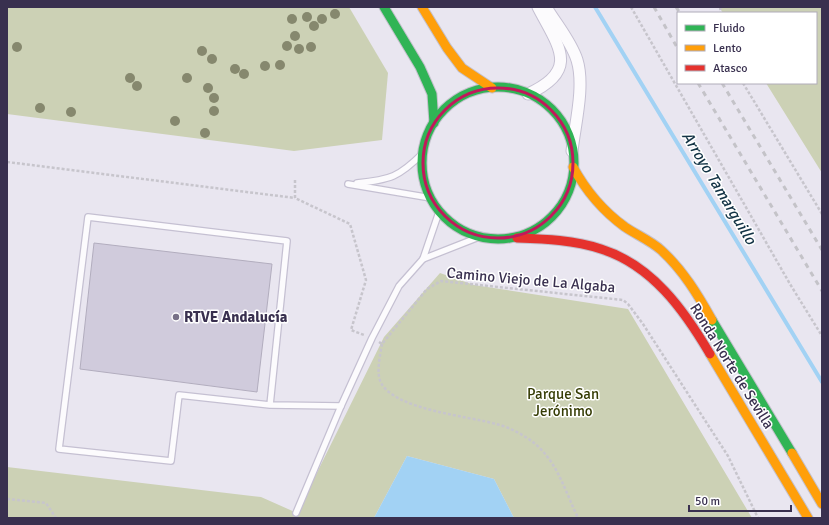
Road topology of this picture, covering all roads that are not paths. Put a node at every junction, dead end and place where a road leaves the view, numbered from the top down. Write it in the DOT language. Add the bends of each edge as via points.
graph roads {
  1 [pos="384,7"];
  2 [pos="422,7"];
  3 [pos="538,7"];
  4 [pos="546,7"];
  5 [pos="492,88"];
  6 [pos="528,94"];
  7 [pos="434,123"];
  8 [pos="572,151"];
  9 [pos="423,153"];
  10 [pos="573,167"];
  11 [pos="431,198"];
  12 [pos="439,212"];
  13 [pos="479,237"];
  14 [pos="513,238"];
  15 [pos="423,259"];
  16 [pos="270,405"];
  17 [pos="341,406"];
  18 [pos="822,504"];
  19 [pos="296,513"];
  20 [pos="808,518"];
  1 -- 7 [label="highway" via="420,67 432,94"];
  2 -- 5 [label="highway" via="462,68"];
  3 -- 6 [label="street" via="561,57 560,66 556,76 545,86"];
  4 -- 8 [label="street" via="571,46 580,75"];
  5 -- 6 [label="highway, Ronda Norte de Sevilla" via="517,90"];
  5 -- 7 [label="highway, Ronda Norte de Sevilla" via="475,91 459,98 445,109"];
  6 -- 8 [label="highway, Ronda Norte de Sevilla" via="542,101 553,111 562,123"];
  7 -- 9 [label="highway, Ronda Norte de Sevilla"];
  8 -- 10 [label="highway, Ronda Norte de Sevilla"];
  9 -- 11 [label="highway, Ronda Norte de Sevilla" via="424,183"];
  9 -- 11 [label="lane" via="393,178 348,184"];
  10 -- 14 [label="highway, Ronda Norte de Sevilla" via="573,178 569,188 553,215 528,233"];
  10 -- 18 [label="highway, Ronda Norte de Sevilla" via="583,185 601,207 624,226 661,250 691,284"];
  11 -- 12 [label="highway, Ronda Norte de Sevilla"];
  12 -- 13 [label="highway, Ronda Norte de Sevilla" via="457,228"];
  12 -- 15 [label="lane"];
  13 -- 14 [label="highway, Ronda Norte de Sevilla"];
  13 -- 15 [label="lane"];
  14 -- 20 [label="highway, Ronda Norte de Sevilla" via="584,244 608,251 651,276 703,341"];
  15 -- 17 [label="lane" via="399,286"];
  16 -- 16 [label="lane" via="180,395 172,461 59,449 88,216 287,241"];
  16 -- 17 [label="lane"];
  17 -- 19 [label="lane"];
}
